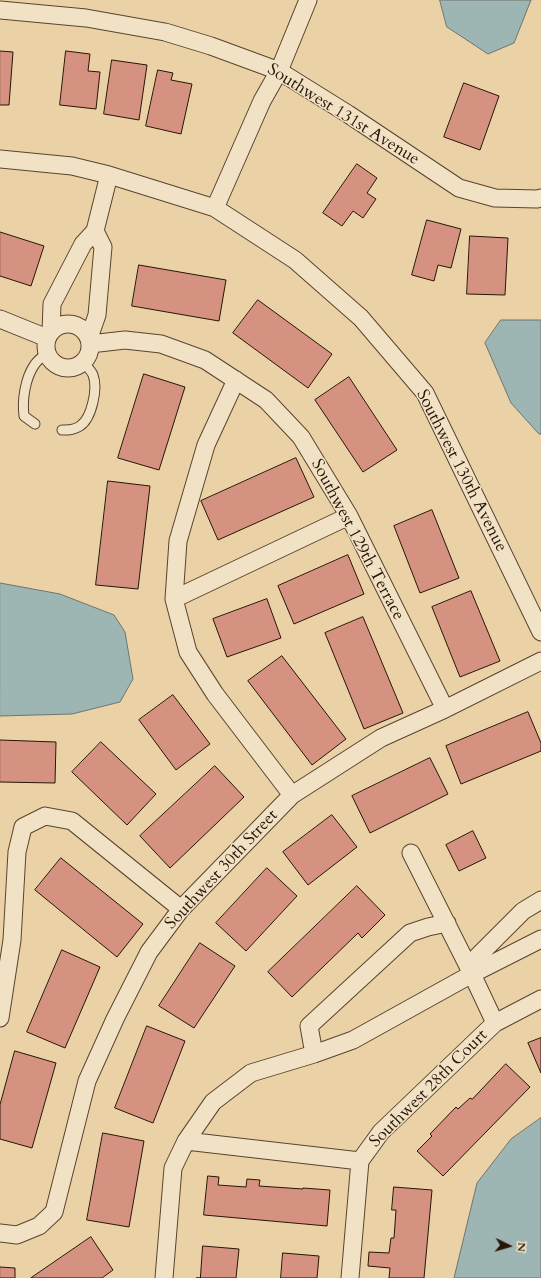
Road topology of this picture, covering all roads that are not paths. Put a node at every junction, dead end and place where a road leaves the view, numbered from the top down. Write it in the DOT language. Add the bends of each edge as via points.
graph roads {
  1 [pos="308,0"];
  2 [pos="0,10"];
  3 [pos="279,71"];
  4 [pos="0,159"];
  5 [pos="109,175"];
  6 [pos="541,198"];
  7 [pos="215,208"];
  8 [pos="95,231"];
  9 [pos="0,319"];
  10 [pos="48,341"];
  11 [pos="90,341"];
  12 [pos="83,362"];
  13 [pos="236,380"];
  14 [pos="35,424"];
  15 [pos="62,430"];
  16 [pos="349,516"];
  17 [pos="174,598"];
  18 [pos="541,632"];
  19 [pos="541,661"];
  20 [pos="444,709"];
  21 [pos="292,795"];
  22 [pos="411,853"];
  23 [pos="541,900"];
  24 [pos="181,909"];
  25 [pos="447,923"];
  26 [pos="541,939"];
  27 [pos="472,974"];
  28 [pos="541,999"];
  29 [pos="0,1018"];
  30 [pos="495,1023"];
  31 [pos="314,1054"];
  32 [pos="186,1141"];
  33 [pos="360,1161"];
  34 [pos="0,1233"];
  35 [pos="164,1278"];
  36 [pos="350,1278"];
  1 -- 3 [label="street"];
  2 -- 3 [label="street, Southwest 131st Avenue" via="86,18 165,32"];
  3 -- 6 [label="street, Southwest 131st Avenue" via="459,188 495,198"];
  3 -- 7 [label="street" via="262,101"];
  4 -- 5 [label="street, Southwest 130th Avenue" via="72,166"];
  5 -- 7 [label="street, Southwest 130th Avenue"];
  5 -- 8 [label="street"];
  7 -- 18 [label="street, Southwest 130th Avenue" via="295,260 361,318 425,393"];
  8 -- 10 [label="street" via="83,244 52,304"];
  8 -- 11 [label="street" via="103,247 97,315"];
  9 -- 10 [label="street"];
  10 -- 11 [label="street" via="57,326 72,324 85,331"];
  10 -- 12 [label="street" via="50,359 55,365 70,368 77,367"];
  10 -- 14 [label="lane" via="28,380 23,404 24,416"];
  11 -- 12 [label="street" via="87,357"];
  11 -- 13 [label="street, Southwest 129th Terrace" via="125,340 161,344 205,360"];
  12 -- 15 [label="lane" via="93,375 94,399 87,419 81,426 72,430"];
  13 -- 16 [label="street, Southwest 129th Terrace" via="266,400 301,437"];
  13 -- 17 [label="street" via="206,445 178,540"];
  16 -- 17 [label="street"];
  16 -- 20 [label="street, Southwest 129th Terrace"];
  17 -- 21 [label="street" via="188,652 215,694"];
  19 -- 20 [label="street, Southwest 30th Street"];
  20 -- 21 [label="street, Southwest 30th Street" via="381,738"];
  21 -- 24 [label="street, Southwest 30th Street"];
  22 -- 25 [label="street"];
  23 -- 27 [label="street" via="523,912 477,957"];
  24 -- 29 [label="street" via="72,821 45,816 23,827 17,852 12,940"];
  24 -- 34 [label="street, Southwest 30th Street" via="149,952 87,1081 54,1212 39,1226 17,1235"];
  25 -- 27 [label="street"];
  25 -- 31 [label="street" via="410,933 309,1026"];
  26 -- 27 [label="street"];
  27 -- 30 [label="street"];
  27 -- 31 [label="street" via="353,1040"];
  28 -- 30 [label="street, Southwest 28th Court"];
  30 -- 33 [label="street, Southwest 28th Court" via="381,1132"];
  31 -- 32 [label="street" via="250,1073 213,1102"];
  32 -- 33 [label="street"];
  32 -- 35 [label="street" via="173,1168"];
  33 -- 36 [label="street, Southwest 28th Court"];
}
